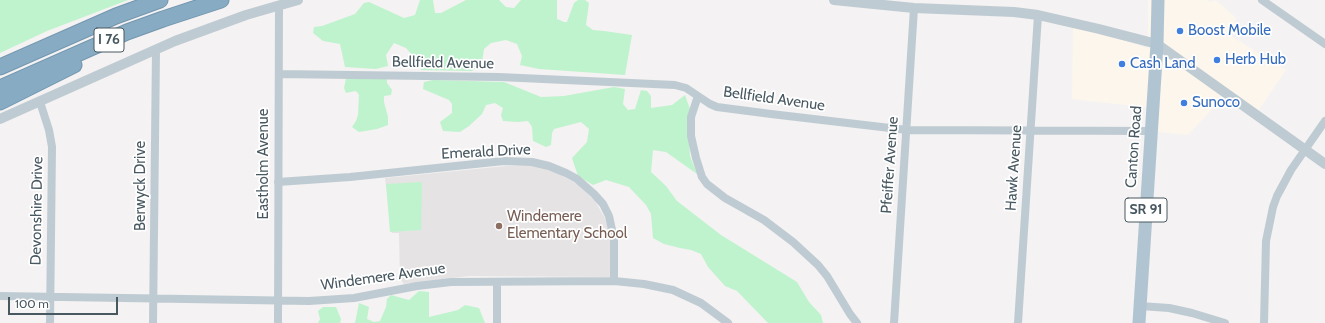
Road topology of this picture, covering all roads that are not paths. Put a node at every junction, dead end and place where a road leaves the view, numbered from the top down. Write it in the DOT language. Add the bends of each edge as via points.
graph roads {
  1 [pos="160,0"];
  2 [pos="221,0"];
  3 [pos="298,0"];
  4 [pos="834,0"];
  5 [pos="1158,0"];
  6 [pos="1262,0"];
  7 [pos="279,5"];
  8 [pos="914,8"];
  9 [pos="1038,15"];
  10 [pos="127,32"];
  11 [pos="1157,44"];
  12 [pos="1325,44"];
  13 [pos="156,50"];
  14 [pos="0,67"];
  15 [pos="279,74"];
  16 [pos="0,88"];
  17 [pos="698,96"];
  18 [pos="0,102"];
  19 [pos="40,102"];
  20 [pos="0,120"];
  21 [pos="1325,121"];
  22 [pos="907,130"];
  23 [pos="1030,131"];
  24 [pos="1151,131"];
  25 [pos="1305,149"];
  26 [pos="1325,164"];
  27 [pos="278,182"];
  28 [pos="614,281"];
  29 [pos="497,282"];
  30 [pos="0,296"];
  31 [pos="50,297"];
  32 [pos="154,299"];
  33 [pos="278,301"];
  34 [pos="1140,306"];
  35 [pos="50,323"];
  36 [pos="154,323"];
  37 [pos="278,323"];
  38 [pos="498,323"];
  39 [pos="728,323"];
  40 [pos="857,323"];
  41 [pos="894,323"];
  42 [pos="1018,323"];
  43 [pos="1138,323"];
  44 [pos="1225,323"];
  45 [pos="1264,323"];
  1 -- 14 [label="highway, I 76" via="96,24"];
  2 -- 10 [label="highway, I 76"];
  3 -- 7 [label="street"];
  4 -- 8 [label="street"];
  5 -- 11 [label="main road, SR 91"];
  6 -- 12 [label="street"];
  7 -- 13 [label="street" via="224,22"];
  7 -- 15 [label="street, Eastholm Avenue"];
  8 -- 9 [label="street"];
  8 -- 22 [label="street, Pfeiffer Avenue"];
  9 -- 11 [label="street"];
  9 -- 23 [label="street, Hawk Avenue"];
  10 -- 16 [label="highway, I 76"];
  10 -- 18 [label="highway" via="64,71"];
  11 -- 24 [label="main road, Canton Road / SR 91"];
  11 -- 25 [label="street"];
  13 -- 19 [label="street"];
  13 -- 32 [label="street, Berwyck Drive"];
  15 -- 17 [label="street, Bellfield Avenue" via="499,77 675,85 686,88"];
  15 -- 27 [label="street, Eastholm Avenue"];
  17 -- 22 [label="street, Bellfield Avenue" via="716,106"];
  17 -- 40 [label="street" via="691,117 691,136 702,177 725,198 764,220 818,265"];
  19 -- 20 [label="street"];
  19 -- 31 [label="street, Devonshire Drive" via="52,147"];
  21 -- 25 [label="street"];
  22 -- 23 [label="street, Bellfield Avenue"];
  22 -- 41 [label="street, Pfeiffer Avenue"];
  23 -- 24 [label="street, Bellfield Avenue"];
  23 -- 42 [label="street, Hawk Avenue"];
  24 -- 34 [label="main road, Canton Road / SR 91"];
  25 -- 26 [label="street"];
  25 -- 45 [label="street" via="1277,196 1267,230 1264,258"];
  27 -- 28 [label="street, Emerald Drive" via="504,161 532,162 549,166 577,180 603,204 612,227 615,250"];
  27 -- 33 [label="street, Eastholm Avenue"];
  28 -- 29 [label="street, Windemere Avenue"];
  28 -- 39 [label="street, Windemere Avenue" via="673,290 716,312"];
  29 -- 33 [label="street, Windemere Avenue" via="451,282 354,298"];
  29 -- 38 [label="street"];
  30 -- 31 [label="street, Windemere Avenue"];
  31 -- 32 [label="street, Windemere Avenue"];
  31 -- 35 [label="street, Devonshire Drive"];
  32 -- 33 [label="street, Windemere Avenue"];
  32 -- 36 [label="street, Berwyck Drive"];
  33 -- 37 [label="street, Eastholm Avenue"];
  34 -- 43 [label="main road, Canton Road / SR 91"];
  34 -- 44 [label="street" via="1169,308"];
}
